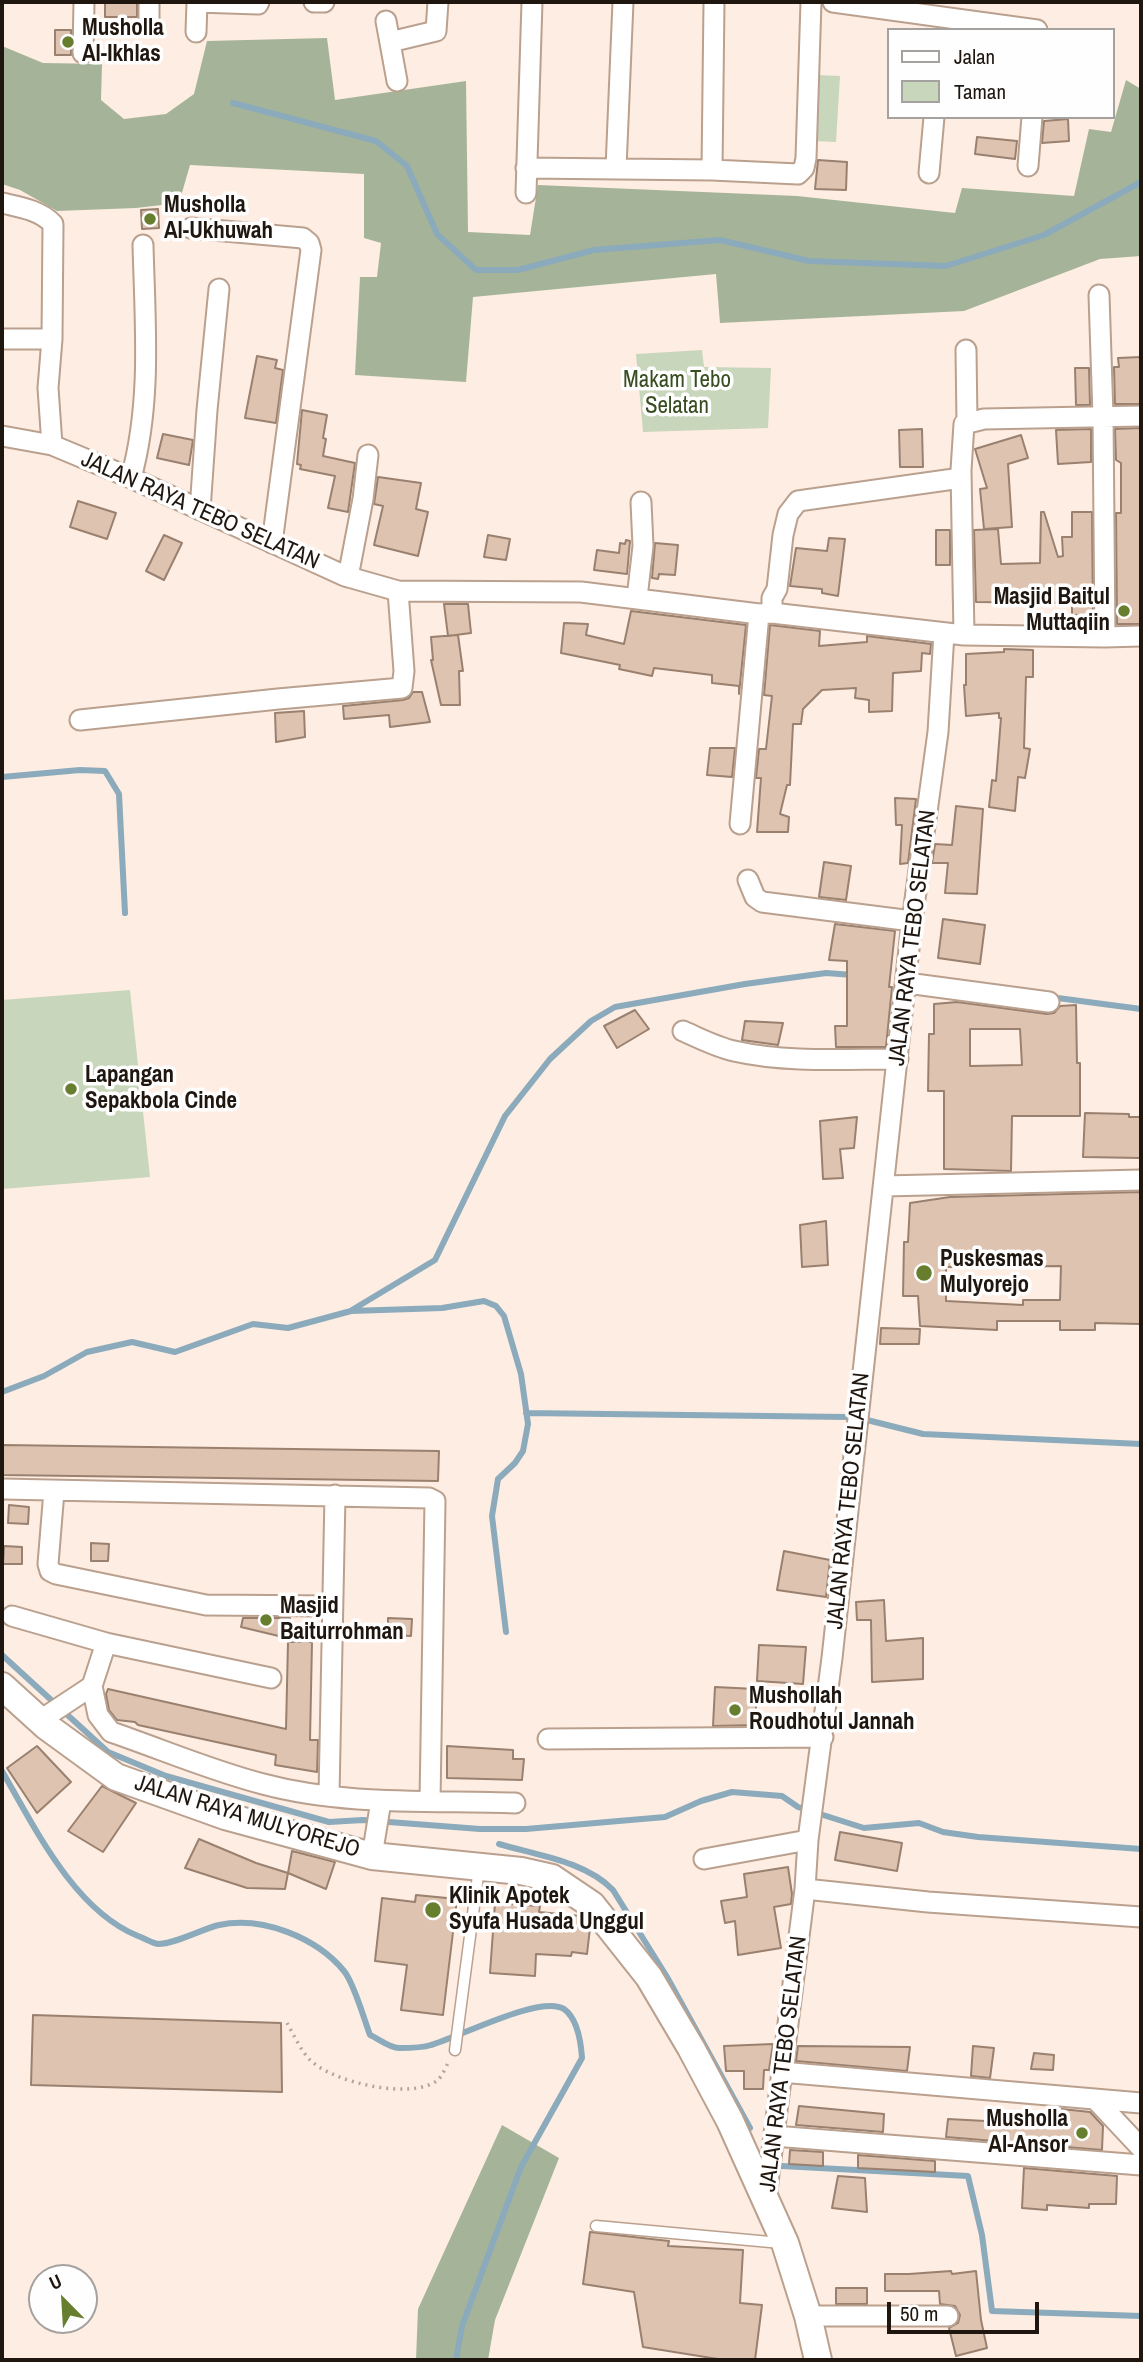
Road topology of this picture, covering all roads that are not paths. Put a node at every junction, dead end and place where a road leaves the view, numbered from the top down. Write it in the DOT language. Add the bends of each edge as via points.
graph roads {
  1 [pos="84,2"];
  2 [pos="197,2"];
  3 [pos="259,2"];
  4 [pos="314,2"];
  5 [pos="324,2"];
  6 [pos="438,2"];
  7 [pos="532,2"];
  8 [pos="623,2"];
  9 [pos="714,2"];
  10 [pos="811,2"];
  11 [pos="833,2"];
  12 [pos="935,16"];
  13 [pos="386,22"];
  14 [pos="1022,28"];
  15 [pos="196,32"];
  16 [pos="390,42"];
  17 [pos="83,53"];
  18 [pos="397,81"];
  19 [pos="934,119"];
  20 [pos="1032,119"];
  21 [pos="1028,166"];
  22 [pos="526,168"];
  23 [pos="616,168"];
  24 [pos="712,170"];
  25 [pos="929,173"];
  26 [pos="526,193"];
  27 [pos="2,203"];
  28 [pos="191,228"];
  29 [pos="143,245"];
  30 [pos="219,289"];
  31 [pos="1099,295"];
  32 [pos="2,339"];
  33 [pos="52,339"];
  34 [pos="965,350"];
  35 [pos="1103,416"];
  36 [pos="1141,416"];
  37 [pos="967,422"];
  38 [pos="2,436"];
  39 [pos="52,444"];
  40 [pos="368,456"];
  41 [pos="131,478"];
  42 [pos="961,478"];
  43 [pos="641,502"];
  44 [pos="200,510"];
  45 [pos="272,543"];
  46 [pos="348,577"];
  47 [pos="398,591"];
  48 [pos="637,598"];
  49 [pos="766,614"];
  50 [pos="944,633"];
  51 [pos="964,635"];
  52 [pos="1141,636"];
  53 [pos="1105,637"];
  54 [pos="80,720"];
  55 [pos="740,824"];
  56 [pos="748,880"];
  57 [pos="912,921"];
  58 [pos="906,983"];
  59 [pos="1049,1002"];
  60 [pos="683,1031"];
  61 [pos="898,1059"];
  62 [pos="1141,1180"];
  63 [pos="884,1186"];
  64 [pos="3,1489"];
  65 [pos="54,1491"];
  66 [pos="335,1495"];
  67 [pos="332,1606"];
  68 [pos="12,1616"];
  69 [pos="106,1643"];
  70 [pos="271,1678"];
  71 [pos="2,1686"];
  72 [pos="84,1692"];
  73 [pos="47,1716"];
  74 [pos="823,1737"];
  75 [pos="548,1739"];
  76 [pos="328,1795"];
  77 [pos="430,1800"];
  78 [pos="515,1803"];
  79 [pos="380,1806"];
  80 [pos="809,1833"];
  81 [pos="374,1845"];
  82 [pos="704,1859"];
  83 [pos="479,1867"];
  84 [pos="805,1888"];
  85 [pos="1141,1917"];
  86 [pos="455,2050"];
  87 [pos="781,2072"];
  88 [pos="1095,2099"];
  89 [pos="1141,2103"];
  90 [pos="774,2136"];
  91 [pos="1141,2148"];
  92 [pos="1141,2165"];
  93 [pos="766,2198"];
  94 [pos="596,2226"];
  95 [pos="785,2243"];
  96 [pos="808,2316"];
  97 [pos="948,2316"];
  98 [pos="818,2360"];
  1 -- 17 [label="street"];
  2 -- 3 [label="street"];
  2 -- 15 [label="street"];
  4 -- 5 [label="street"];
  6 -- 16 [label="street" via="436,31"];
  7 -- 22 [label="street"];
  8 -- 23 [label="street"];
  9 -- 24 [label="street"];
  10 -- 24 [label="street" via="804,168 794,175"];
  11 -- 12 [label="street"];
  12 -- 14 [label="street"];
  13 -- 16 [label="street"];
  16 -- 18 [label="street"];
  19 -- 25 [label="street"];
  20 -- 21 [label="street"];
  22 -- 23 [label="street"];
  22 -- 26 [label="street"];
  23 -- 24 [label="street"];
  27 -- 33 [label="street" via="26,209 53,224"];
  28 -- 45 [label="street" via="303,239 311,250"];
  29 -- 41 [label="street" via="145,395"];
  30 -- 44 [label="street"];
  31 -- 35 [label="street"];
  32 -- 33 [label="street"];
  33 -- 39 [label="street" via="48,388"];
  34 -- 37 [label="street"];
  35 -- 36 [label="street"];
  35 -- 37 [label="street"];
  35 -- 53 [label="street"];
  37 -- 42 [label="street" via="962,427"];
  38 -- 39 [label="street, JALAN RAYA TEBO SELATAN"];
  39 -- 41 [label="street, JALAN RAYA TEBO SELATAN"];
  40 -- 46 [label="street"];
  41 -- 44 [label="street, JALAN RAYA TEBO SELATAN"];
  42 -- 49 [label="street" via="799,501 788,514 776,589"];
  42 -- 51 [label="street"];
  43 -- 48 [label="street" via="643,546"];
  44 -- 45 [label="street, JALAN RAYA TEBO SELATAN"];
  45 -- 46 [label="street, JALAN RAYA TEBO SELATAN"];
  46 -- 47 [label="street, JALAN RAYA TEBO SELATAN"];
  47 -- 48 [label="street, JALAN RAYA TEBO SELATAN" via="582,592"];
  47 -- 54 [label="street" via="402,688"];
  48 -- 49 [label="street, JALAN RAYA TEBO SELATAN"];
  49 -- 50 [label="street, JALAN RAYA TEBO SELATAN"];
  49 -- 55 [label="street"];
  50 -- 51 [label="street, JALAN RAYA TEBO SELATAN"];
  50 -- 57 [label="street, JALAN RAYA TEBO SELATAN" via="939,732"];
  51 -- 53 [label="street, JALAN RAYA TEBO SELATAN"];
  52 -- 53 [label="street, JALAN RAYA TEBO SELATAN"];
  56 -- 57 [label="street" via="762,902"];
  57 -- 58 [label="street, JALAN RAYA TEBO SELATAN"];
  58 -- 59 [label="street"];
  58 -- 61 [label="street, JALAN RAYA TEBO SELATAN"];
  60 -- 61 [label="street" via="752,1055"];
  61 -- 63 [label="street, JALAN RAYA TEBO SELATAN"];
  62 -- 63 [label="street"];
  63 -- 74 [label="street, JALAN RAYA TEBO SELATAN"];
  64 -- 65 [label="street"];
  65 -- 66 [label="street"];
  65 -- 67 [label="street" via="48,1564 56,1574 205,1605"];
  66 -- 67 [label="street"];
  66 -- 77 [label="street" via="429,1497 435,1501"];
  67 -- 76 [label="street"];
  68 -- 69 [label="street"];
  69 -- 70 [label="street"];
  69 -- 72 [label="street"];
  71 -- 73 [label="main road, JALAN RAYA MULYOREJO"];
  72 -- 73 [label="street"];
  72 -- 76 [label="street" via="111,1732 264,1784"];
  73 -- 81 [label="main road, JALAN RAYA MULYOREJO" via="117,1777 225,1816"];
  74 -- 75 [label="street"];
  74 -- 80 [label="street, JALAN RAYA TEBO SELATAN"];
  76 -- 79 [label="street"];
  77 -- 78 [label="street"];
  77 -- 79 [label="street"];
  79 -- 81 [label="street"];
  80 -- 82 [label="street"];
  80 -- 84 [label="street, JALAN RAYA TEBO SELATAN"];
  81 -- 83 [label="main road, JALAN RAYA MULYOREJO"];
  83 -- 86 [label="lane"];
  83 -- 93 [label="main road, JALAN RAYA MULYOREJO" via="552,1878 592,1905 610,1925 691,2048"];
  84 -- 85 [label="street"];
  84 -- 87 [label="street, JALAN RAYA TEBO SELATAN"];
  87 -- 88 [label="street"];
  87 -- 90 [label="street, JALAN RAYA TEBO SELATAN"];
  88 -- 89 [label="street"];
  88 -- 91 [label="street"];
  90 -- 92 [label="street"];
  90 -- 93 [label="street, JALAN RAYA TEBO SELATAN"];
  93 -- 95 [label="main road, JALAN RAYA TEBO SELATAN"];
  94 -- 95 [label="lane"];
  95 -- 96 [label="main road, JALAN RAYA TEBO SELATAN"];
  96 -- 97 [label="street"];
  96 -- 98 [label="main road, JALAN RAYA TEBO SELATAN"];
}
